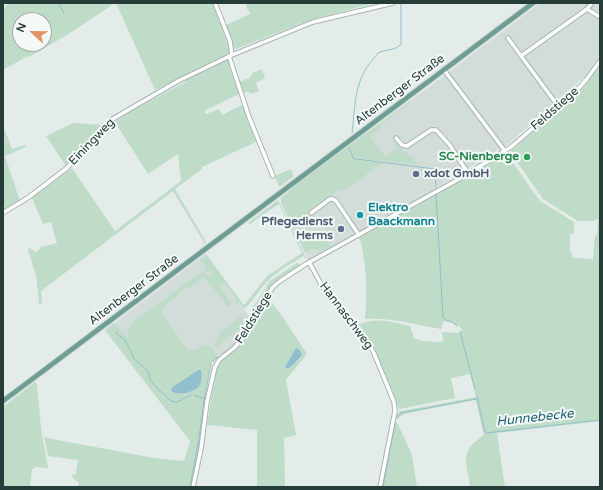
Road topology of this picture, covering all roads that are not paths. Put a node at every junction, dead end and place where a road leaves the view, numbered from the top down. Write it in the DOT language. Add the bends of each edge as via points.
graph roads {
  1 [pos="216,3"];
  2 [pos="393,3"];
  3 [pos="533,3"];
  4 [pos="592,3"];
  5 [pos="587,9"];
  6 [pos="600,17"];
  7 [pos="508,38"];
  8 [pos="231,56"];
  9 [pos="521,56"];
  10 [pos="600,61"];
  11 [pos="444,70"];
  12 [pos="558,106"];
  13 [pos="396,138"];
  14 [pos="505,151"];
  15 [pos="468,173"];
  16 [pos="273,176"];
  17 [pos="3,213"];
  18 [pos="311,213"];
  19 [pos="359,235"];
  20 [pos="309,262"];
  21 [pos="3,401"];
  22 [pos="193,487"];
  23 [pos="380,487"];
  1 -- 8 [label="street" via="230,41"];
  2 -- 8 [label="street, Einingweg" via="313,22"];
  3 -- 11 [label="main road, Altenberger Straße"];
  4 -- 5 [label="street"];
  5 -- 6 [label="street"];
  5 -- 9 [label="street"];
  7 -- 9 [label="street"];
  8 -- 16 [label="street" via="247,113"];
  8 -- 17 [label="street, Einingweg" via="178,81 114,118 67,168"];
  9 -- 12 [label="street"];
  10 -- 12 [label="street, Feldstiege" via="582,85"];
  11 -- 14 [label="street"];
  11 -- 21 [label="main road, Altenberger Straße"];
  12 -- 14 [label="street, Feldstiege"];
  13 -- 15 [label="street" via="406,146 431,130 436,130 449,144"];
  14 -- 15 [label="street, Feldstiege"];
  15 -- 19 [label="street, Feldstiege"];
  18 -- 19 [label="street" via="330,199 336,200"];
  19 -- 20 [label="street, Feldstiege"];
  20 -- 22 [label="street, Feldstiege" via="273,287 243,338 216,364 208,395"];
  20 -- 23 [label="street, Hannaschweg" via="327,295 356,326 373,351 394,402 395,411"];
}
